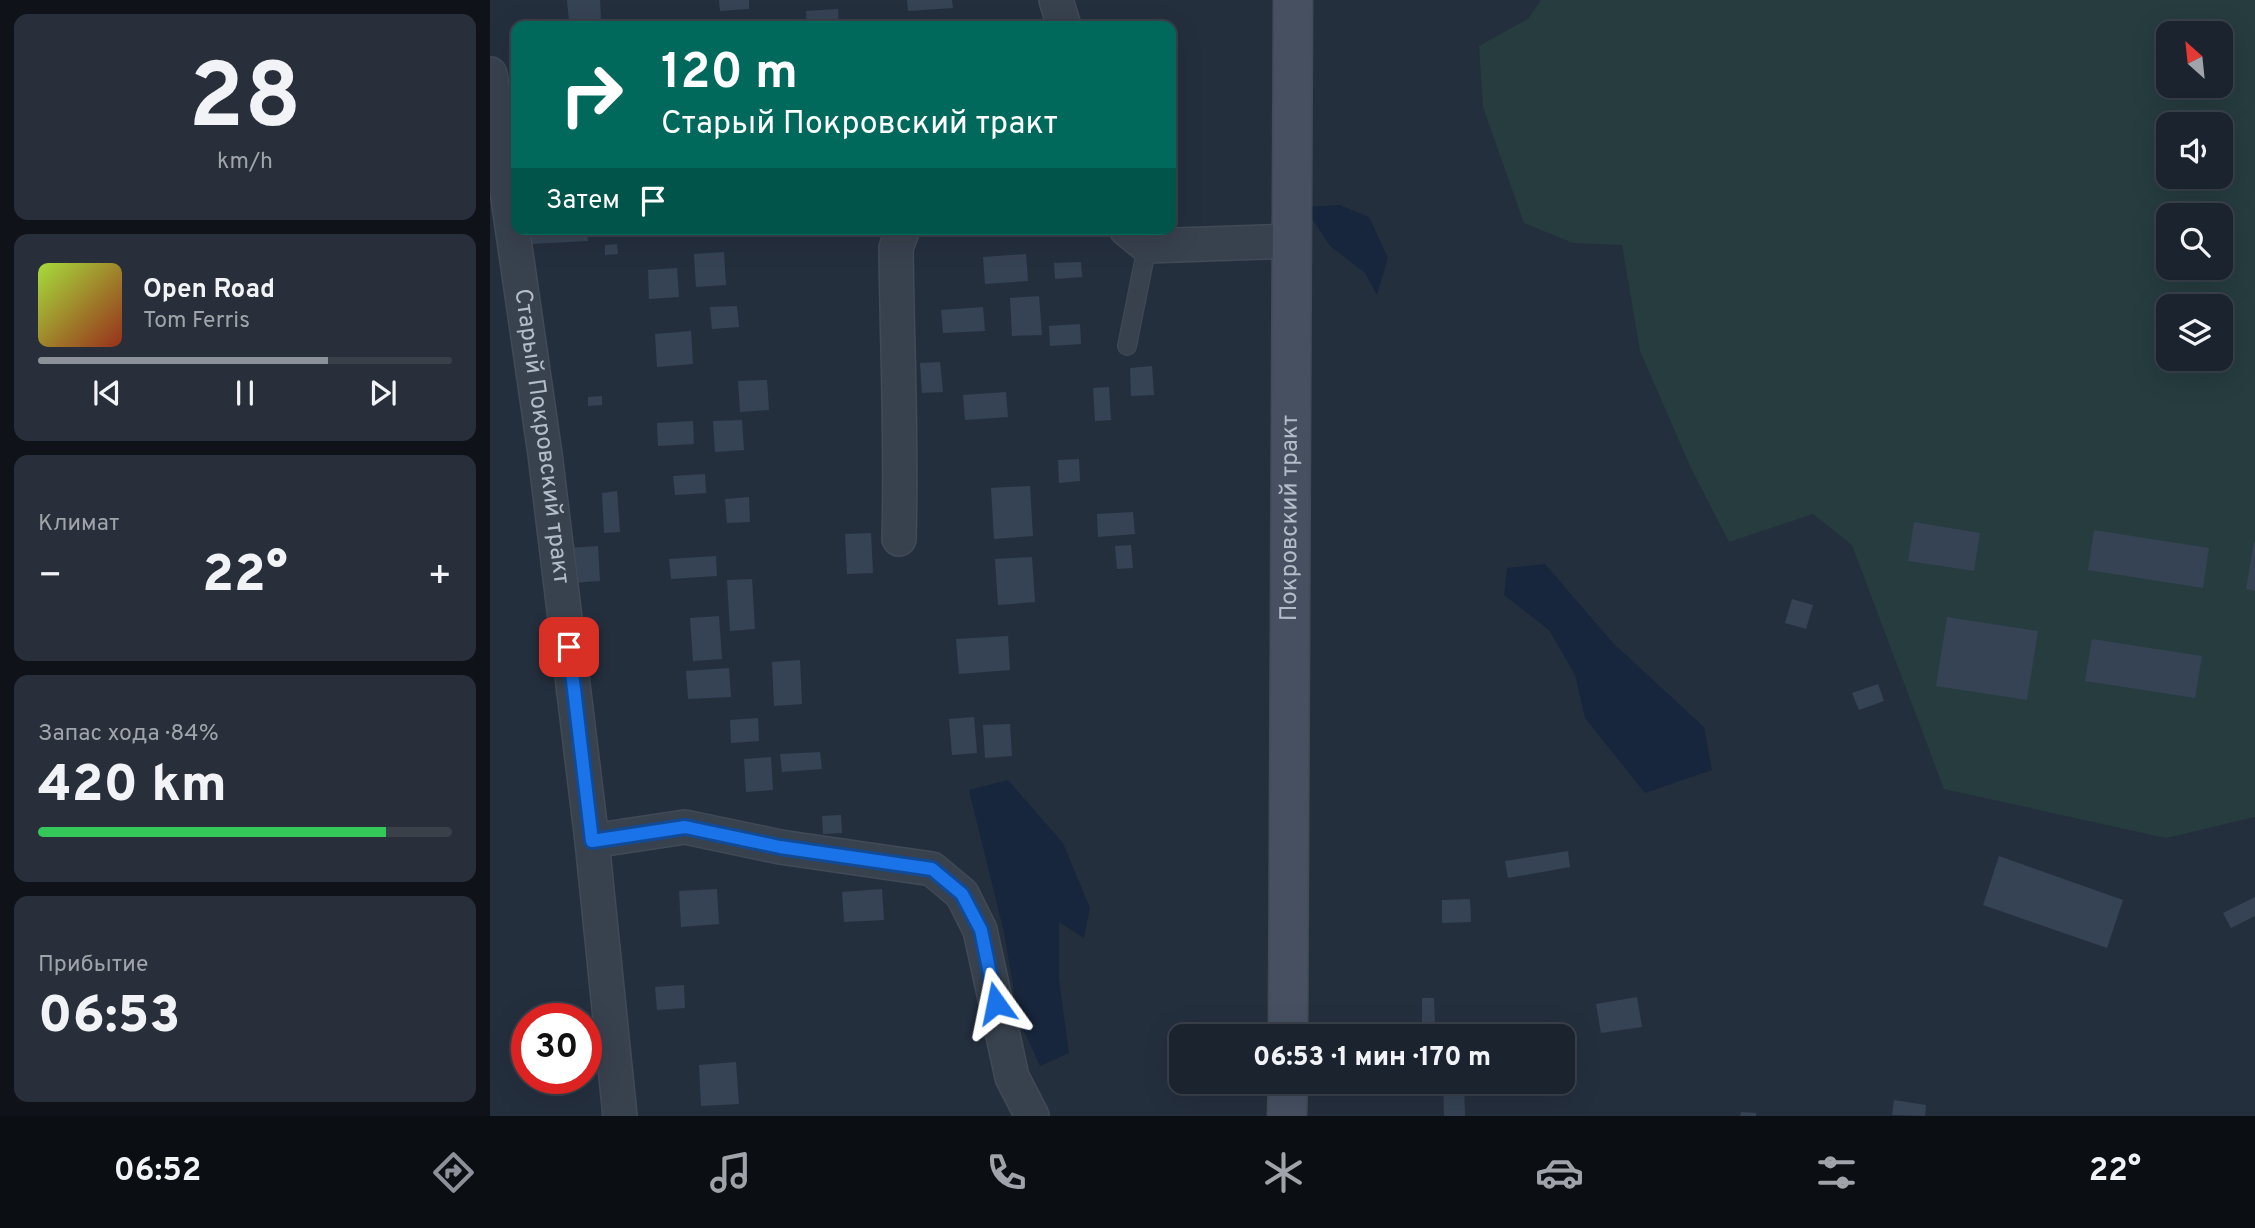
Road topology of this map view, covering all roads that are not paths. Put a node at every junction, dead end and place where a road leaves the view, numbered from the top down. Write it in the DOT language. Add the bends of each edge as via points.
graph roads {
  1 [pos="1056,0"];
  2 [pos="1293,0"];
  3 [pos="1062,21"];
  4 [pos="490,74"];
  5 [pos="511,219"];
  6 [pos="513,235"];
  7 [pos="901,235"];
  8 [pos="1137,238"];
  9 [pos="1292,241"];
  10 [pos="1127,346"];
  11 [pos="899,539"];
  12 [pos="592,841"];
  13 [pos="1288,1024"];
  14 [pos="1288,1094"];
  15 [pos="620,1116"];
  16 [pos="1031,1116"];
  17 [pos="1287,1116"];
  1 -- 3 [label="street"];
  2 -- 9 [label="main road, Покровский тракт"];
  4 -- 5 [label="street, Старый Покровский тракт"];
  6 -- 12 [label="street, Старый Покровский тракт"];
  7 -- 11 [label="street" via="896,248 902,464"];
  8 -- 9 [label="street"];
  8 -- 10 [label="lane"];
  9 -- 13 [label="main road, Покровский тракт"];
  12 -- 15 [label="street, Старый Покровский тракт"];
  12 -- 16 [label="street" via="685,827 780,847 932,869 962,894 981,930 1012,1077"];
  14 -- 17 [label="main road"];
}
